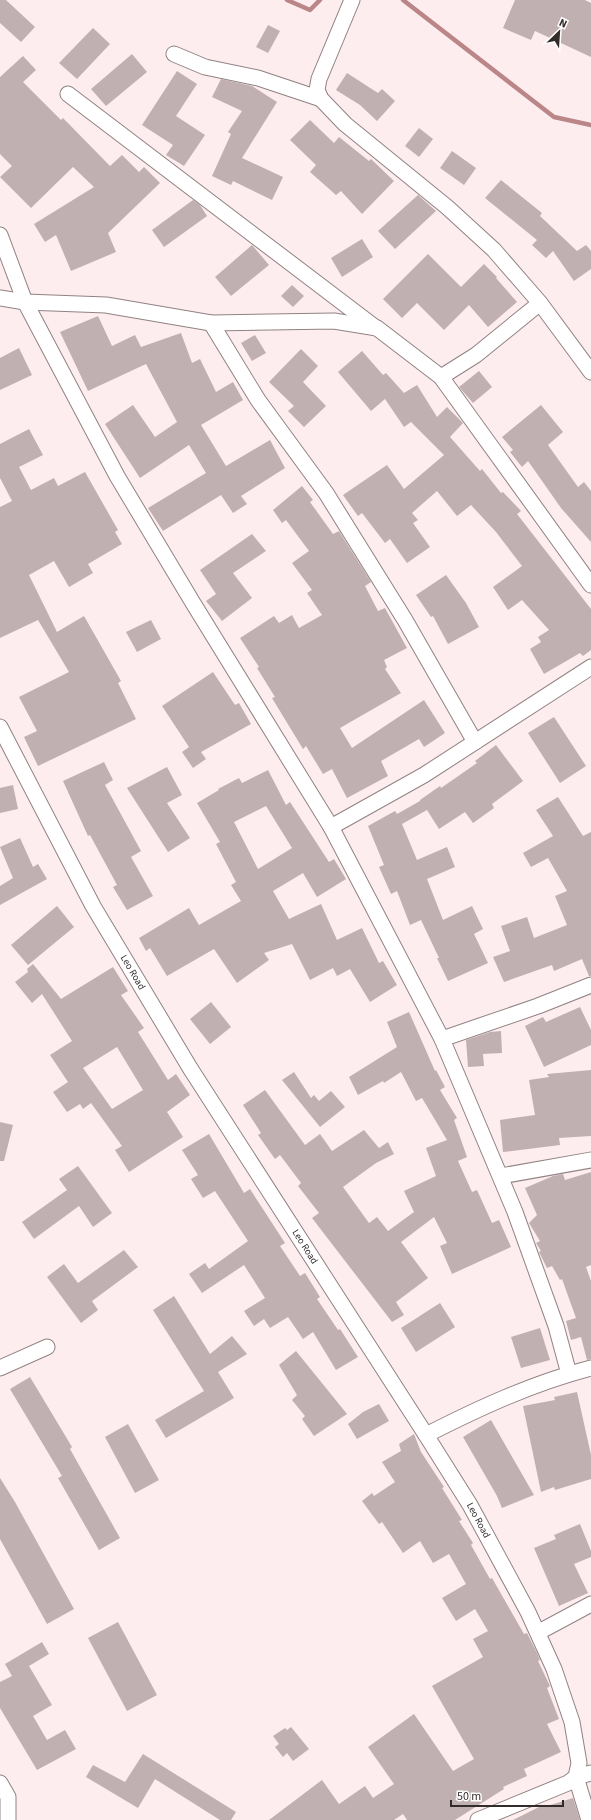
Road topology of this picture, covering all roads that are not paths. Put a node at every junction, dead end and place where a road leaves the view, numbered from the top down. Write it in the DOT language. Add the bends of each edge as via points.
graph roads {
  1 [pos="352,0"];
  2 [pos="174,54"];
  3 [pos="68,94"];
  4 [pos="321,99"];
  5 [pos="0,235"];
  6 [pos="0,298"];
  7 [pos="25,302"];
  8 [pos="540,303"];
  9 [pos="212,323"];
  10 [pos="377,328"];
  11 [pos="591,372"];
  12 [pos="441,376"];
  13 [pos="591,585"];
  14 [pos="591,667"];
  15 [pos="0,727"];
  16 [pos="475,742"];
  17 [pos="331,827"];
  18 [pos="591,985"];
  19 [pos="442,1039"];
  20 [pos="591,1160"];
  21 [pos="501,1176"];
  22 [pos="47,1347"];
  23 [pos="0,1368"];
  24 [pos="591,1368"];
  25 [pos="570,1374"];
  26 [pos="426,1435"];
  27 [pos="591,1604"];
  28 [pos="539,1632"];
  29 [pos="591,1773"];
  30 [pos="576,1777"];
  31 [pos="0,1783"];
  32 [pos="8,1820"];
  33 [pos="478,1820"];
  34 [pos="589,1820"];
  1 -- 4 [label="street" via="319,79 317,90"];
  2 -- 4 [label="street" via="205,67 258,78"];
  3 -- 10 [label="street"];
  4 -- 8 [label="street" via="345,124 448,208 494,250"];
  5 -- 7 [label="street"];
  6 -- 7 [label="street"];
  7 -- 9 [label="street" via="106,305"];
  7 -- 17 [label="street" via="117,476"];
  8 -- 11 [label="street"];
  8 -- 12 [label="street" via="476,356"];
  9 -- 10 [label="street" via="334,322"];
  9 -- 16 [label="street" via="258,400 326,493 405,620"];
  10 -- 12 [label="street"];
  12 -- 13 [label="street"];
  14 -- 16 [label="street"];
  15 -- 26 [label="street, Leo Road" via="93,906 190,1068"];
  16 -- 17 [label="street" via="424,775"];
  17 -- 19 [label="street"];
  18 -- 19 [label="street"];
  19 -- 21 [label="street"];
  20 -- 21 [label="street"];
  21 -- 25 [label="street" via="556,1326"];
  22 -- 23 [label="street"];
  24 -- 25 [label="street"];
  25 -- 26 [label="street" via="487,1404"];
  26 -- 28 [label="street, Leo Road" via="470,1505"];
  27 -- 28 [label="street"];
  28 -- 30 [label="street, Leo Road" via="572,1722 579,1763"];
  29 -- 30 [label="street"];
  30 -- 33 [label="street" via="568,1783"];
  30 -- 34 [label="street"];
  31 -- 32 [label="street" via="8,1797"];
}
